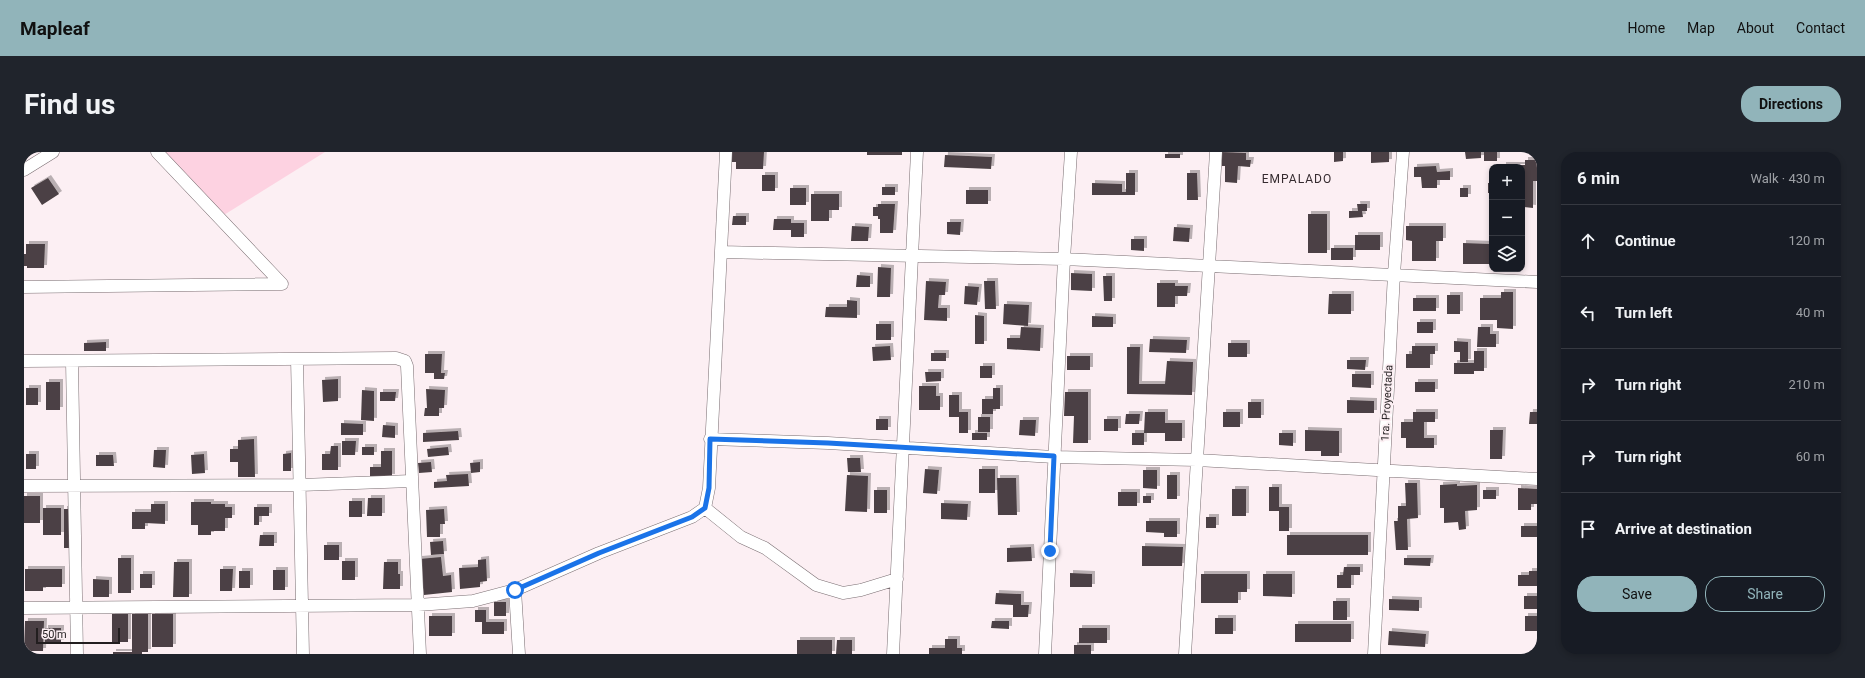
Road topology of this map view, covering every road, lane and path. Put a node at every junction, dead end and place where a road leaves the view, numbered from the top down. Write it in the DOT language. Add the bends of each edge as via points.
graph roads {
  1 [pos="53,152"];
  2 [pos="156,152"];
  3 [pos="726,152"];
  4 [pos="917,152"];
  5 [pos="1071,152"];
  6 [pos="1216,152"];
  7 [pos="1402,152"];
  8 [pos="24,170"];
  9 [pos="721,252"];
  10 [pos="912,255"];
  11 [pos="1064,259"];
  12 [pos="1209,266"];
  13 [pos="1394,274"];
  14 [pos="1537,282"];
  15 [pos="24,287"];
  16 [pos="297,359"];
  17 [pos="24,361"];
  18 [pos="72,361"];
  19 [pos="710,439"];
  20 [pos="903,448"];
  21 [pos="1054,456"];
  22 [pos="1197,460"];
  23 [pos="1384,470"];
  24 [pos="1537,479"];
  25 [pos="412,481"];
  26 [pos="74,485"];
  27 [pos="300,485"];
  28 [pos="24,486"];
  29 [pos="705,508"];
  30 [pos="897,579"];
  31 [pos="515,590"];
  32 [pos="418,605"];
  33 [pos="302,606"];
  34 [pos="76,607"];
  35 [pos="24,608"];
  36 [pos="77,654"];
  37 [pos="303,654"];
  38 [pos="420,654"];
  39 [pos="519,654"];
  40 [pos="893,654"];
  41 [pos="1045,654"];
  42 [pos="1185,654"];
  43 [pos="1374,654"];
  1 -- 8 [label="street"];
  2 -- 15 [label="street" via="282,284"];
  3 -- 9 [label="street"];
  4 -- 10 [label="street"];
  5 -- 11 [label="street"];
  6 -- 12 [label="street"];
  7 -- 13 [label="street, 1ra. Proyectada"];
  9 -- 10 [label="street"];
  9 -- 19 [label="street"];
  10 -- 11 [label="street"];
  10 -- 20 [label="street"];
  11 -- 12 [label="street"];
  11 -- 21 [label="street"];
  12 -- 13 [label="street"];
  12 -- 22 [label="street"];
  13 -- 14 [label="street"];
  13 -- 23 [label="street, 1ra. Proyectada"];
  16 -- 18 [label="street"];
  16 -- 25 [label="street" via="396,358 405,361"];
  16 -- 27 [label="street"];
  17 -- 18 [label="street"];
  18 -- 26 [label="street"];
  19 -- 20 [label="street"];
  19 -- 29 [label="street" via="709,488"];
  20 -- 21 [label="street"];
  20 -- 30 [label="street"];
  21 -- 22 [label="street"];
  21 -- 41 [label="street"];
  22 -- 23 [label="street"];
  22 -- 42 [label="street"];
  23 -- 24 [label="street"];
  23 -- 43 [label="street, 1ra. Proyectada"];
  25 -- 27 [label="street"];
  25 -- 32 [label="street"];
  26 -- 27 [label="street"];
  26 -- 28 [label="street"];
  26 -- 34 [label="street"];
  27 -- 33 [label="street"];
  29 -- 30 [label="street" via="741,537 765,548 816,585 843,593"];
  29 -- 31 [label="street" via="692,517 599,553"];
  30 -- 40 [label="street"];
  31 -- 32 [label="street" via="473,601"];
  31 -- 39 [label="street"];
  32 -- 33 [label="street"];
  32 -- 38 [label="street"];
  33 -- 34 [label="street"];
  33 -- 37 [label="street"];
  34 -- 35 [label="street"];
  34 -- 36 [label="street"];
}
